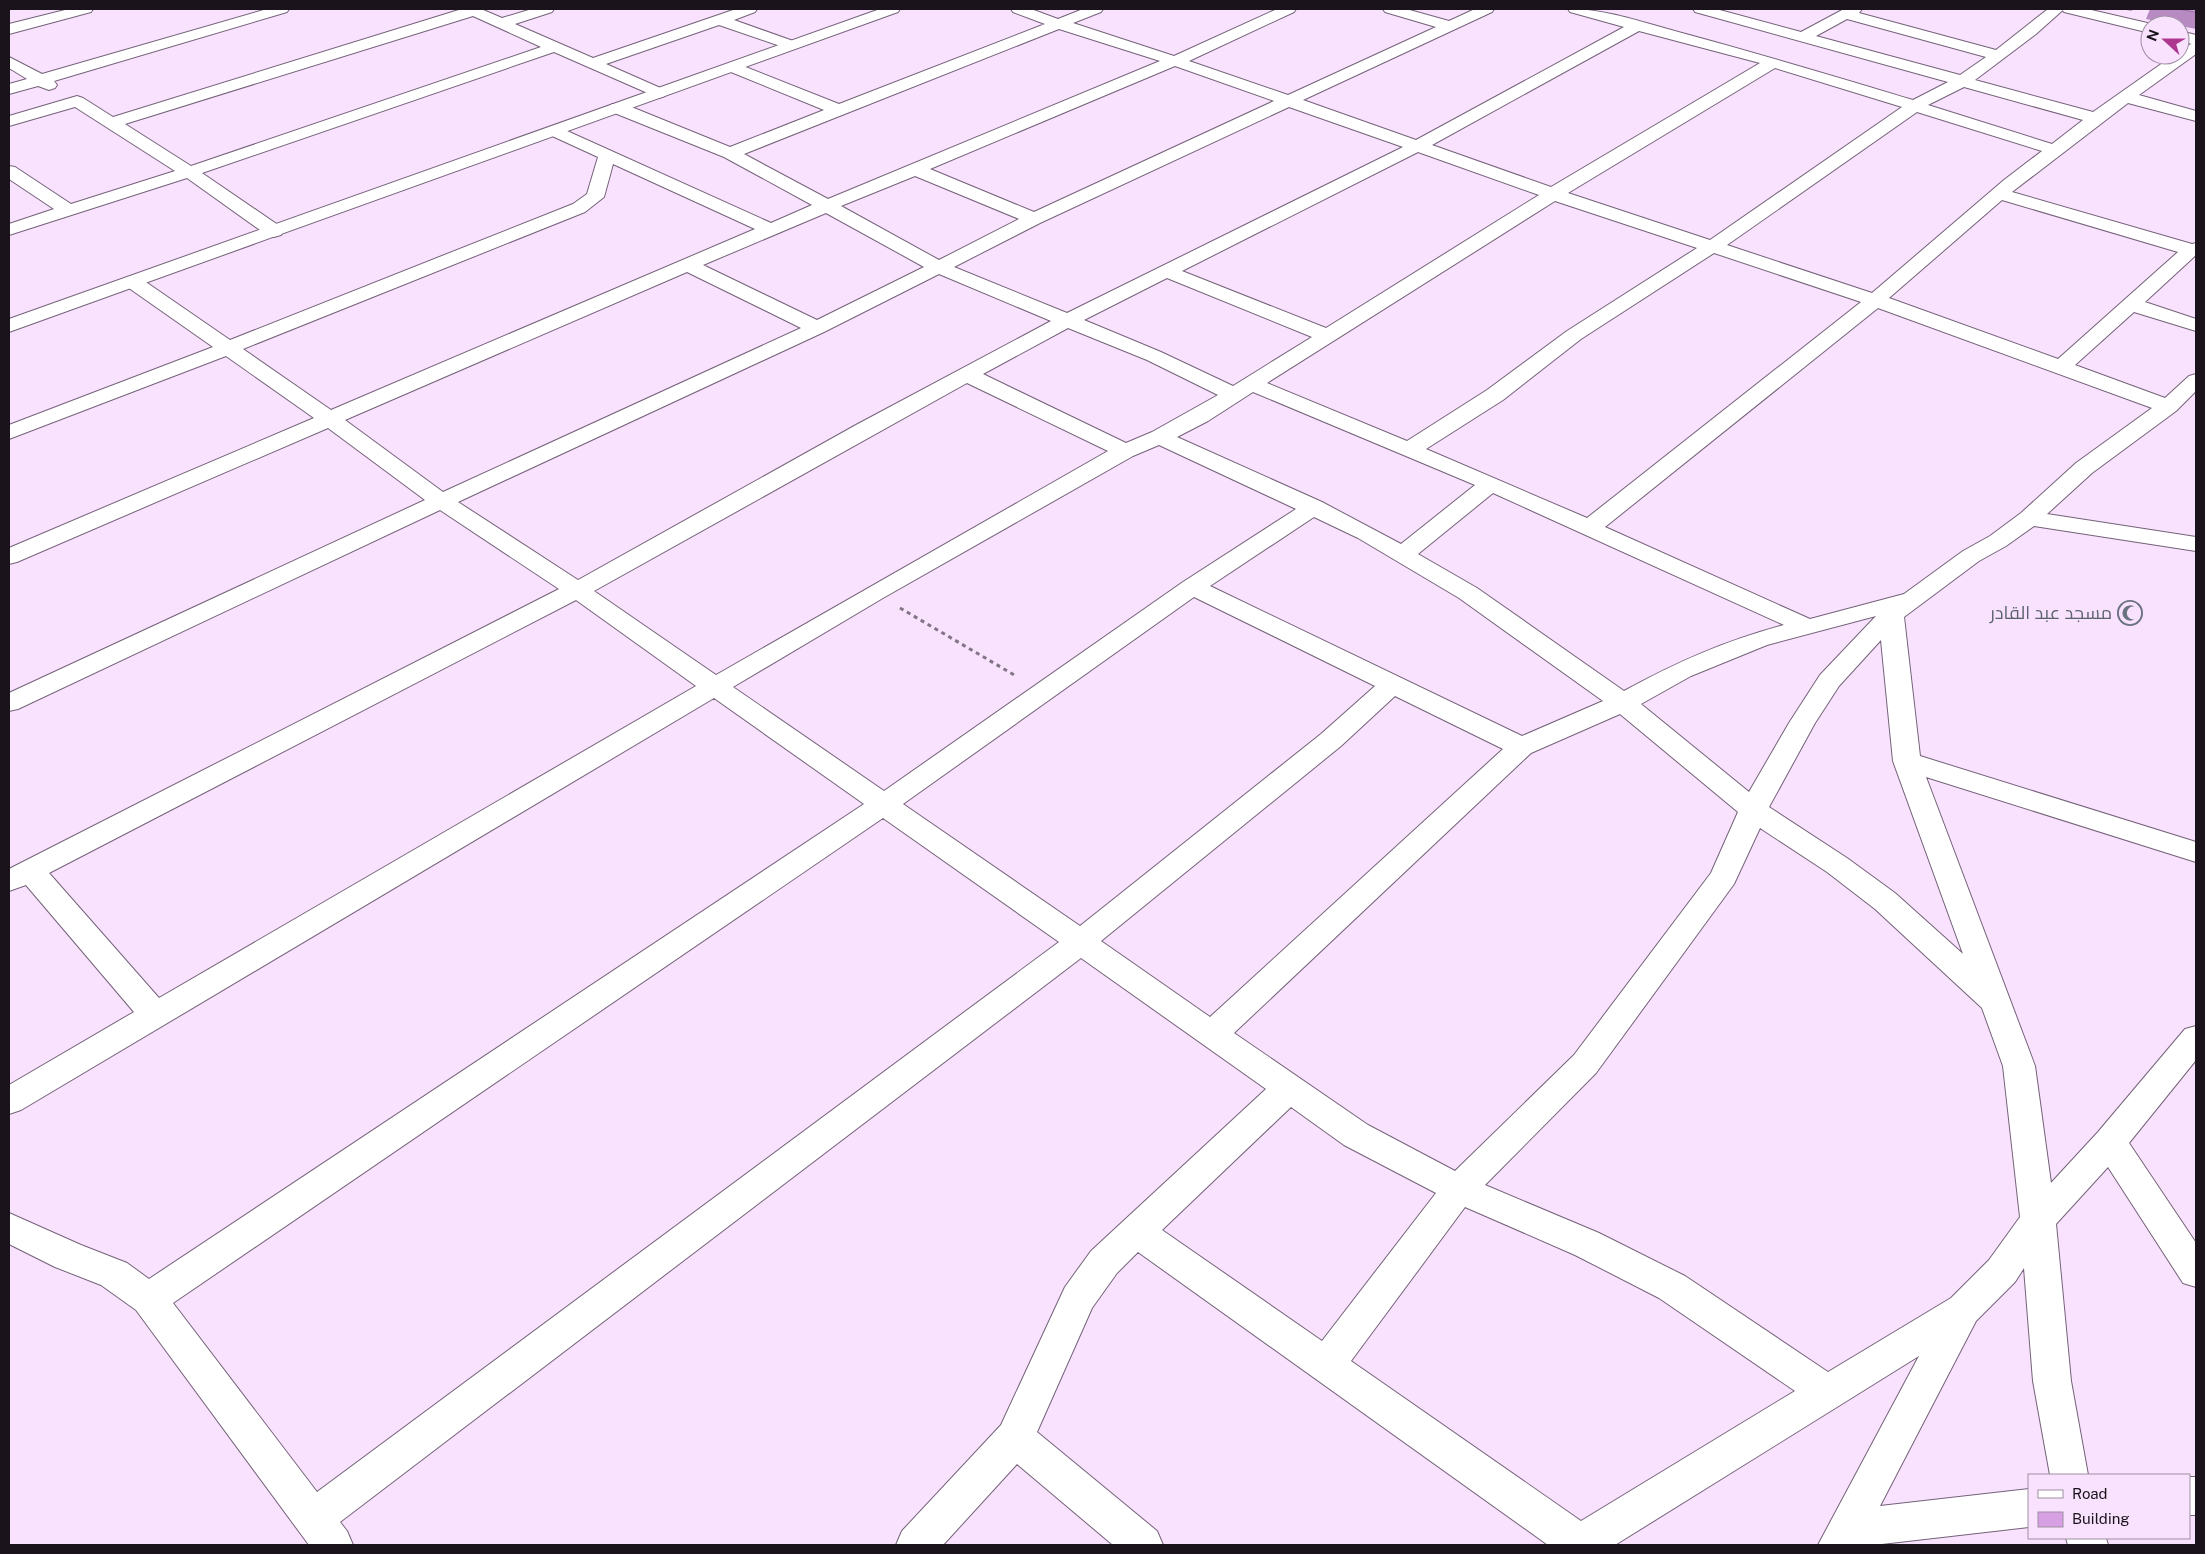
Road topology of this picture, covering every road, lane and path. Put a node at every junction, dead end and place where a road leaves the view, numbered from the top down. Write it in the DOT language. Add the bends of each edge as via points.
graph roads {
  1 [pos="86,9"];
  2 [pos="282,9"];
  3 [pos="547,9"];
  4 [pos="750,9"];
  5 [pos="893,9"];
  6 [pos="1018,9"];
  7 [pos="1096,9"];
  8 [pos="1288,9"];
  9 [pos="1390,9"];
  10 [pos="1487,9"];
  11 [pos="1575,9"];
  12 [pos="1628,9"];
  13 [pos="1700,9"];
  14 [pos="2057,9"];
  15 [pos="2069,9"];
  16 [pos="472,10"];
  17 [pos="1850,12"];
  18 [pos="1610,18"];
  19 [pos="718,19"];
  20 [pos="501,24"];
  21 [pos="1059,24"];
  22 [pos="1450,26"];
  23 [pos="1638,26"];
  24 [pos="2140,26"];
  25 [pos="9,29"];
  26 [pos="1803,37"];
  27 [pos="791,46"];
  28 [pos="555,47"];
  29 [pos="2196,48"];
  30 [pos="1998,55"];
  31 [pos="1175,61"];
  32 [pos="9,62"];
  33 [pos="1773,62"];
  34 [pos="594,64"];
  35 [pos="732,67"];
  36 [pos="40,80"];
  37 [pos="1963,81"];
  38 [pos="9,89"];
  39 [pos="659,93"];
  40 [pos="2126,98"];
  41 [pos="77,101"];
  42 [pos="1287,102"];
  43 [pos="1916,105"];
  44 [pos="618,108"];
  45 [pos="839,110"];
  46 [pos="2196,116"];
  47 [pos="2096,118"];
  48 [pos="9,121"];
  49 [pos="113,122"];
  50 [pos="556,131"];
  51 [pos="1418,146"];
  52 [pos="2055,150"];
  53 [pos="730,153"];
  54 [pos="607,155"];
  55 [pos="916,170"];
  56 [pos="9,172"];
  57 [pos="189,172"];
  58 [pos="1553,194"];
  59 [pos="2000,194"];
  60 [pos="827,205"];
  61 [pos="69,211"];
  62 [pos="1034,219"];
  63 [pos="770,229"];
  64 [pos="9,230"];
  65 [pos="274,231"];
  66 [pos="1713,246"];
  67 [pos="2194,249"];
  68 [pos="687,264"];
  69 [pos="938,267"];
  70 [pos="1166,271"];
  71 [pos="133,282"];
  72 [pos="1875,300"];
  73 [pos="2131,304"];
  74 [pos="1068,320"];
  75 [pos="2196,325"];
  76 [pos="9,326"];
  77 [pos="817,328"];
  78 [pos="1328,336"];
  79 [pos="229,348"];
  80 [pos="2062,366"];
  81 [pos="968,375"];
  82 [pos="2196,380"];
  83 [pos="1243,389"];
  84 [pos="2168,406"];
  85 [pos="330,419"];
  86 [pos="9,433"];
  87 [pos="1160,437"];
  88 [pos="1410,449"];
  89 [pos="1125,450"];
  90 [pos="1491,484"];
  91 [pos="441,501"];
  92 [pos="1314,507"];
  93 [pos="2029,518"];
  94 [pos="1589,528"];
  95 [pos="2196,544"];
  96 [pos="1403,554"];
  97 [pos="9,556"];
  98 [pos="1192,587"];
  99 [pos="577,590"];
  100 [pos="874,592"];
  101 [pos="1901,607"];
  102 [pos="1808,627"];
  103 [pos="1392,685"];
  104 [pos="714,687"];
  105 [pos="1043,692"];
  106 [pos="9,703"];
  107 [pos="1622,703"];
  108 [pos="1521,747"];
  109 [pos="1907,761"];
  110 [pos="883,805"];
  111 [pos="1753,810"];
  112 [pos="2196,852"];
  113 [pos="20,875"];
  114 [pos="1079,943"];
  115 [pos="1996,1002"];
  116 [pos="154,1014"];
  117 [pos="1212,1034"];
  118 [pos="2196,1038"];
  119 [pos="1289,1088"];
  120 [pos="9,1101"];
  121 [pos="2110,1142"];
  122 [pos="1459,1189"];
  123 [pos="2038,1220"];
  124 [pos="9,1228"];
  125 [pos="1136,1231"];
  126 [pos="2196,1272"];
  127 [pos="148,1298"];
  128 [pos="1964,1309"];
  129 [pos="1326,1365"];
  130 [pos="1827,1392"];
  131 [pos="1015,1438"];
  132 [pos="2069,1474"];
  133 [pos="2028,1508"];
  134 [pos="323,1532"];
  135 [pos="1843,1537"];
  136 [pos="916,1545"];
  137 [pos="1143,1545"];
  138 [pos="1580,1545"];
  1 -- 25 [label="street"];
  2 -- 36 [label="street"];
  3 -- 20 [label="street"];
  4 -- 19 [label="street"];
  5 -- 27 [label="street"];
  6 -- 21 [label="street"];
  7 -- 21 [label="street"];
  8 -- 31 [label="street"];
  9 -- 22 [label="street"];
  10 -- 22 [label="street"];
  11 -- 18 [label="street"];
  12 -- 18 [label="street"];
  13 -- 26 [label="street"];
  14 -- 30 [label="street"];
  15 -- 24 [label="street"];
  16 -- 20 [label="street"];
  16 -- 49 [label="street"];
  17 -- 26 [label="street"];
  17 -- 30 [label="street"];
  18 -- 23 [label="street"];
  19 -- 27 [label="street"];
  19 -- 34 [label="street"];
  20 -- 28 [label="street"];
  21 -- 31 [label="street"];
  21 -- 45 [label="street"];
  22 -- 42 [label="street"];
  23 -- 33 [label="street"];
  23 -- 51 [label="street"];
  26 -- 37 [label="street"];
  27 -- 35 [label="street"];
  28 -- 34 [label="street"];
  28 -- 57 [label="street"];
  29 -- 40 [label="street"];
  30 -- 37 [label="street"];
  31 -- 42 [label="street"];
  31 -- 55 [label="street"];
  32 -- 36 [label="street"];
  33 -- 43 [label="street"];
  33 -- 58 [label="street"];
  34 -- 39 [label="street"];
  35 -- 39 [label="street"];
  35 -- 45 [label="street"];
  36 -- 38 [label="street"];
  36 -- 41 [label="street"];
  37 -- 43 [label="street"];
  37 -- 47 [label="street"];
  39 -- 44 [label="street"];
  40 -- 46 [label="street"];
  40 -- 47 [label="street"];
  41 -- 48 [label="street"];
  41 -- 49 [label="street"];
  42 -- 51 [label="street"];
  42 -- 62 [label="street"];
  43 -- 52 [label="street"];
  43 -- 66 [label="street"];
  44 -- 50 [label="street"];
  44 -- 53 [label="street"];
  45 -- 53 [label="street"];
  47 -- 52 [label="street"];
  49 -- 57 [label="street"];
  50 -- 54 [label="street"];
  50 -- 65 [label="street"];
  51 -- 58 [label="street"];
  51 -- 70 [label="street"];
  52 -- 59 [label="street"];
  53 -- 60 [label="street"];
  54 -- 63 [label="street"];
  54 -- 79 [label="street" via="595,197 579,208"];
  55 -- 60 [label="street"];
  55 -- 62 [label="street"];
  56 -- 61 [label="street"];
  57 -- 61 [label="street"];
  57 -- 65 [label="street"];
  58 -- 66 [label="street"];
  58 -- 78 [label="street"];
  59 -- 67 [label="street"];
  59 -- 72 [label="street"];
  60 -- 63 [label="street"];
  60 -- 69 [label="street"];
  61 -- 64 [label="street"];
  62 -- 69 [label="street"];
  63 -- 68 [label="street"];
  65 -- 71 [label="street"];
  66 -- 72 [label="street"];
  66 -- 88 [label="street" via="1574,335 1495,395"];
  67 -- 73 [label="street"];
  68 -- 77 [label="street"];
  68 -- 85 [label="street"];
  69 -- 74 [label="street"];
  69 -- 77 [label="street"];
  70 -- 74 [label="street"];
  70 -- 78 [label="street"];
  71 -- 76 [label="street"];
  71 -- 79 [label="street"];
  72 -- 80 [label="street"];
  72 -- 94 [label="street"];
  73 -- 75 [label="street"];
  73 -- 80 [label="street"];
  74 -- 81 [label="street"];
  74 -- 83 [label="street"];
  77 -- 91 [label="street"];
  78 -- 83 [label="street"];
  79 -- 85 [label="street"];
  79 -- 86 [label="street"];
  80 -- 84 [label="street"];
  81 -- 89 [label="street"];
  81 -- 99 [label="street"];
  82 -- 84 [label="street"];
  83 -- 87 [label="street"];
  83 -- 88 [label="street"];
  84 -- 93 [label="street" via="2084,468"];
  85 -- 91 [label="street"];
  85 -- 97 [label="street"];
  87 -- 89 [label="street"];
  87 -- 92 [label="street"];
  88 -- 90 [label="street"];
  89 -- 100 [label="street"];
  90 -- 94 [label="street"];
  90 -- 96 [label="street"];
  91 -- 99 [label="street"];
  91 -- 106 [label="street"];
  92 -- 96 [label="street"];
  92 -- 98 [label="street"];
  93 -- 95 [label="street"];
  93 -- 101 [label="street"];
  94 -- 102 [label="street"];
  96 -- 107 [label="street" via="1468,593"];
  98 -- 103 [label="street"];
  98 -- 105 [label="street"];
  99 -- 104 [label="street"];
  99 -- 113 [label="street"];
  100 -- 104 [label="street"];
  100 -- 105 [label="path"];
  101 -- 102 [label="street"];
  101 -- 109 [label="street"];
  101 -- 111 [label="street" via="1829,681"];
  102 -- 107 [label="street" via="1758,640 1682,670"];
  103 -- 108 [label="street"];
  103 -- 114 [label="street" via="1316,752"];
  104 -- 110 [label="street"];
  104 -- 116 [label="street"];
  105 -- 110 [label="street"];
  107 -- 108 [label="street"];
  107 -- 111 [label="street"];
  108 -- 117 [label="street"];
  109 -- 112 [label="street"];
  109 -- 115 [label="street"];
  110 -- 114 [label="street"];
  110 -- 127 [label="street"];
  111 -- 115 [label="street" via="1885,901"];
  111 -- 122 [label="street" via="1724,877 1585,1064"];
  113 -- 116 [label="street"];
  114 -- 117 [label="street"];
  114 -- 134 [label="street"];
  115 -- 123 [label="street" via="2019,1066"];
  116 -- 120 [label="street"];
  117 -- 119 [label="street"];
  118 -- 121 [label="street"];
  119 -- 122 [label="street" via="1356,1135"];
  119 -- 125 [label="street"];
  121 -- 123 [label="street"];
  121 -- 126 [label="street"];
  122 -- 129 [label="street"];
  122 -- 130 [label="street" via="1587,1244 1672,1287"];
  123 -- 128 [label="street" via="2002,1271"];
  123 -- 132 [label="street" via="2052,1381"];
  124 -- 127 [label="street" via="114,1274"];
  125 -- 129 [label="street"];
  125 -- 131 [label="street" via="1104,1262 1078,1298"];
  127 -- 134 [label="street"];
  128 -- 130 [label="street"];
  128 -- 135 [label="street"];
  129 -- 138 [label="street"];
  130 -- 138 [label="street"];
  131 -- 136 [label="street"];
  131 -- 137 [label="street"];
  133 -- 135 [label="street"];
}
